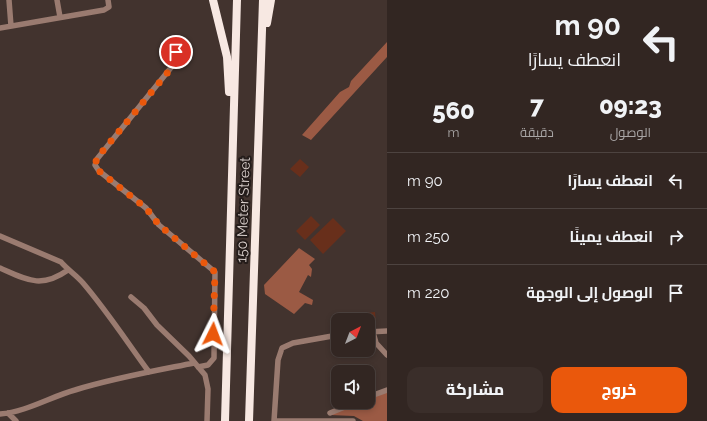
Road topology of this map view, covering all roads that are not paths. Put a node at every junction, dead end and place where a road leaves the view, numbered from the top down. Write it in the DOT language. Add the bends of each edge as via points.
graph roads {
  1 [pos="9,0"];
  2 [pos="57,0"];
  3 [pos="108,0"];
  4 [pos="213,0"];
  5 [pos="237,0"];
  6 [pos="263,0"];
  7 [pos="271,0"];
  8 [pos="60,17"];
  9 [pos="11,26"];
  10 [pos="0,28"];
  11 [pos="173,49"];
  12 [pos="262,50"];
  13 [pos="233,161"];
  14 [pos="0,236"];
  15 [pos="0,268"];
  16 [pos="68,270"];
  17 [pos="130,297"];
  18 [pos="387,331"];
  19 [pos="375,332"];
  20 [pos="331,336"];
  21 [pos="375,341"];
  22 [pos="387,355"];
  23 [pos="196,365"];
  24 [pos="149,372"];
  25 [pos="387,390"];
  26 [pos="375,394"];
  27 [pos="340,409"];
  28 [pos="8,413"];
  29 [pos="330,413"];
  30 [pos="0,414"];
  31 [pos="16,421"];
  32 [pos="207,421"];
  33 [pos="225,421"];
  34 [pos="249,421"];
  35 [pos="274,421"];
  36 [pos="353,421"];
  1 -- 9 [label="street"];
  2 -- 8 [label="street"];
  3 -- 8 [label="street" via="109,6 104,10"];
  4 -- 13 [label="highway" via="227,57"];
  5 -- 13 [label="highway, 150 Meter Street"];
  6 -- 12 [label="highway, 150 Meter Street"];
  7 -- 12 [label="highway"];
  8 -- 9 [label="street"];
  9 -- 10 [label="street"];
  11 -- 23 [label="street" via="178,60 97,158 95,165 99,171 146,208 154,220 216,274 214,358 208,365"];
  12 -- 34 [label="highway, 150 Meter Street"];
  13 -- 33 [label="highway, 150 Meter Street"];
  14 -- 16 [label="street" via="56,258"];
  15 -- 16 [label="street" via="34,282 50,280"];
  16 -- 24 [label="street" via="82,281"];
  17 -- 23 [label="street" via="144,308"];
  18 -- 19 [label="street"];
  20 -- 35 [label="street" via="293,343 282,348 278,360"];
  21 -- 22 [label="street"];
  23 -- 24 [label="street"];
  23 -- 32 [label="street" via="208,384"];
  24 -- 28 [label="street" via="114,378"];
  25 -- 26 [label="street"];
  27 -- 29 [label="street"];
  28 -- 30 [label="street"];
  28 -- 31 [label="street"];
  35 -- 36 [label="street"];
}
